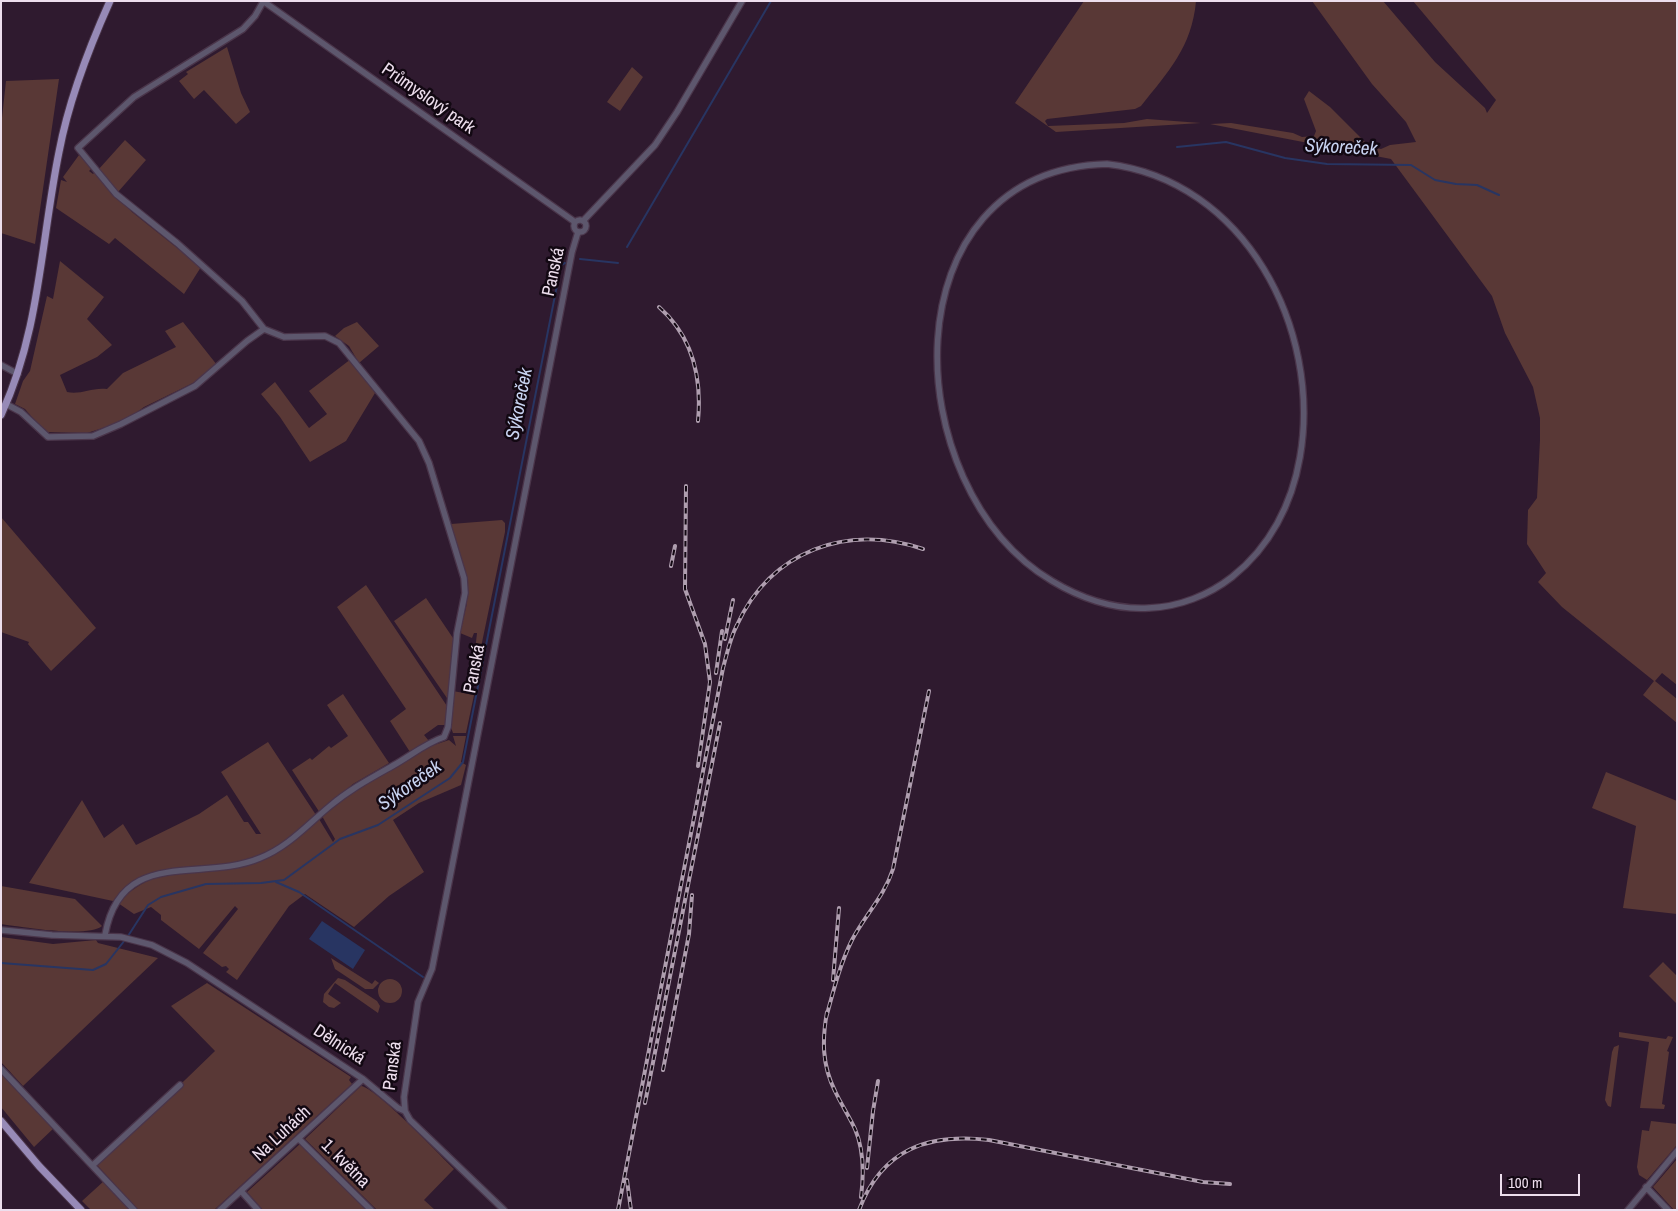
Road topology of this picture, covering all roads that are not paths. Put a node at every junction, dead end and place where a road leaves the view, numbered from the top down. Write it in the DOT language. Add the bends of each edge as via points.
graph roads {
  1 [pos="110,1"];
  2 [pos="263,1"];
  3 [pos="742,1"];
  4 [pos="583,221"];
  5 [pos="575,222"];
  6 [pos="578,232"];
  7 [pos="264,329"];
  8 [pos="1,365"];
  9 [pos="18,374"];
  10 [pos="6,404"];
  11 [pos="1,415"];
  12 [pos="1209,592"];
  13 [pos="1,930"];
  14 [pos="105,935"];
  15 [pos="1,1069"];
  16 [pos="363,1079"];
  17 [pos="180,1085"];
  18 [pos="405,1111"];
  19 [pos="1,1121"];
  20 [pos="299,1139"];
  21 [pos="1677,1151"];
  22 [pos="93,1165"];
  23 [pos="1646,1187"];
  24 [pos="241,1191"];
  25 [pos="81,1210"];
  26 [pos="134,1210"];
  27 [pos="220,1210"];
  28 [pos="258,1210"];
  29 [pos="371,1210"];
  30 [pos="504,1210"];
  31 [pos="1628,1210"];
  32 [pos="1668,1210"];
  1 -- 9 [label="main road" via="72,97 59,151 34,312"];
  2 -- 5 [label="street, Průmyslový park"];
  2 -- 7 [label="street" via="255,16 242,28 134,97 78,148 116,194 242,301"];
  3 -- 4 [label="street" via="659,140"];
  4 -- 5 [label="street"];
  4 -- 6 [label="street" via="586,228"];
  5 -- 6 [label="street" via="574,228"];
  6 -- 18 [label="street, Panská" via="434,959 414,1021"];
  7 -- 10 [label="street" via="195,386 93,436 48,437 21,412"];
  7 -- 14 [label="street" via="284,337 321,335 335,340 424,450 464,578 447,732 444,737 358,784 302,832 270,854 228,866 154,874 133,885 112,908"];
  8 -- 9 [label="street"];
  9 -- 10 [label="main road"];
  10 -- 11 [label="main road"];
  12 -- 12 [label="street" via="1255,558 1268,541 1287,502 1298,467 1304,410 1302,372 1293,333 1278,294 1257,259 1227,223 1201,200 1165,179 1146,171 1107,164 1070,167 1031,181 1013,191 982,220 960,255 945,294 938,333 937,374 941,415 960,472 990,522 1014,551 1045,577 1080,596 1136,609 1172,605"];
  13 -- 14 [label="street, Dělnická" via="52,935"];
  14 -- 16 [label="street, Dělnická" via="152,945 187,963"];
  15 -- 22 [label="street"];
  16 -- 18 [label="street, Dělnická"];
  16 -- 20 [label="street, Na Luhách"];
  17 -- 22 [label="street"];
  18 -- 30 [label="street, Dělnická" via="412,1122"];
  19 -- 25 [label="main road"];
  20 -- 24 [label="street, Na Luhách"];
  20 -- 29 [label="street, 1. května"];
  21 -- 23 [label="street"];
  22 -- 26 [label="street"];
  23 -- 31 [label="street"];
  23 -- 32 [label="street"];
  24 -- 27 [label="street, Na Luhách"];
  24 -- 28 [label="street"];
}
